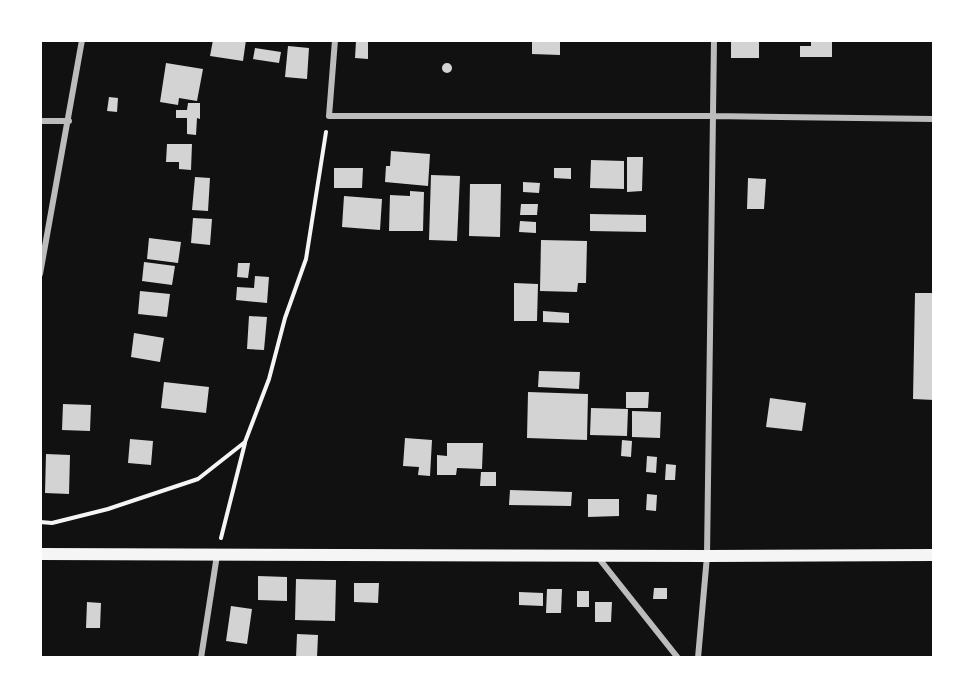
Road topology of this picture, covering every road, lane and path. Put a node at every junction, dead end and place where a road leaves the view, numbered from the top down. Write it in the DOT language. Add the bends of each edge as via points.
graph roads {
  1 [pos="82,40"];
  2 [pos="335,40"];
  3 [pos="714,40"];
  4 [pos="329,116"];
  5 [pos="713,116"];
  6 [pos="933,119"];
  7 [pos="69,121"];
  8 [pos="40,122"];
  9 [pos="40,274"];
  10 [pos="245,442"];
  11 [pos="40,522"];
  12 [pos="40,554"];
  13 [pos="217,555"];
  14 [pos="933,555"];
  15 [pos="597,556"];
  16 [pos="707,556"];
  17 [pos="201,657"];
  18 [pos="678,657"];
  19 [pos="698,657"];
  1 -- 7 [label="street"];
  2 -- 4 [label="street"];
  3 -- 5 [label="street"];
  4 -- 5 [label="street"];
  4 -- 10 [label="path" via="306,258"];
  5 -- 6 [label="street"];
  5 -- 16 [label="street"];
  7 -- 8 [label="street"];
  7 -- 9 [label="street"];
  10 -- 11 [label="path" via="198,479 108,509 52,523"];
  10 -- 13 [label="path"];
  12 -- 13 [label="main road"];
  13 -- 15 [label="main road"];
  13 -- 17 [label="street"];
  14 -- 16 [label="main road"];
  15 -- 16 [label="main road"];
  15 -- 18 [label="street"];
  16 -- 19 [label="street"];
}
